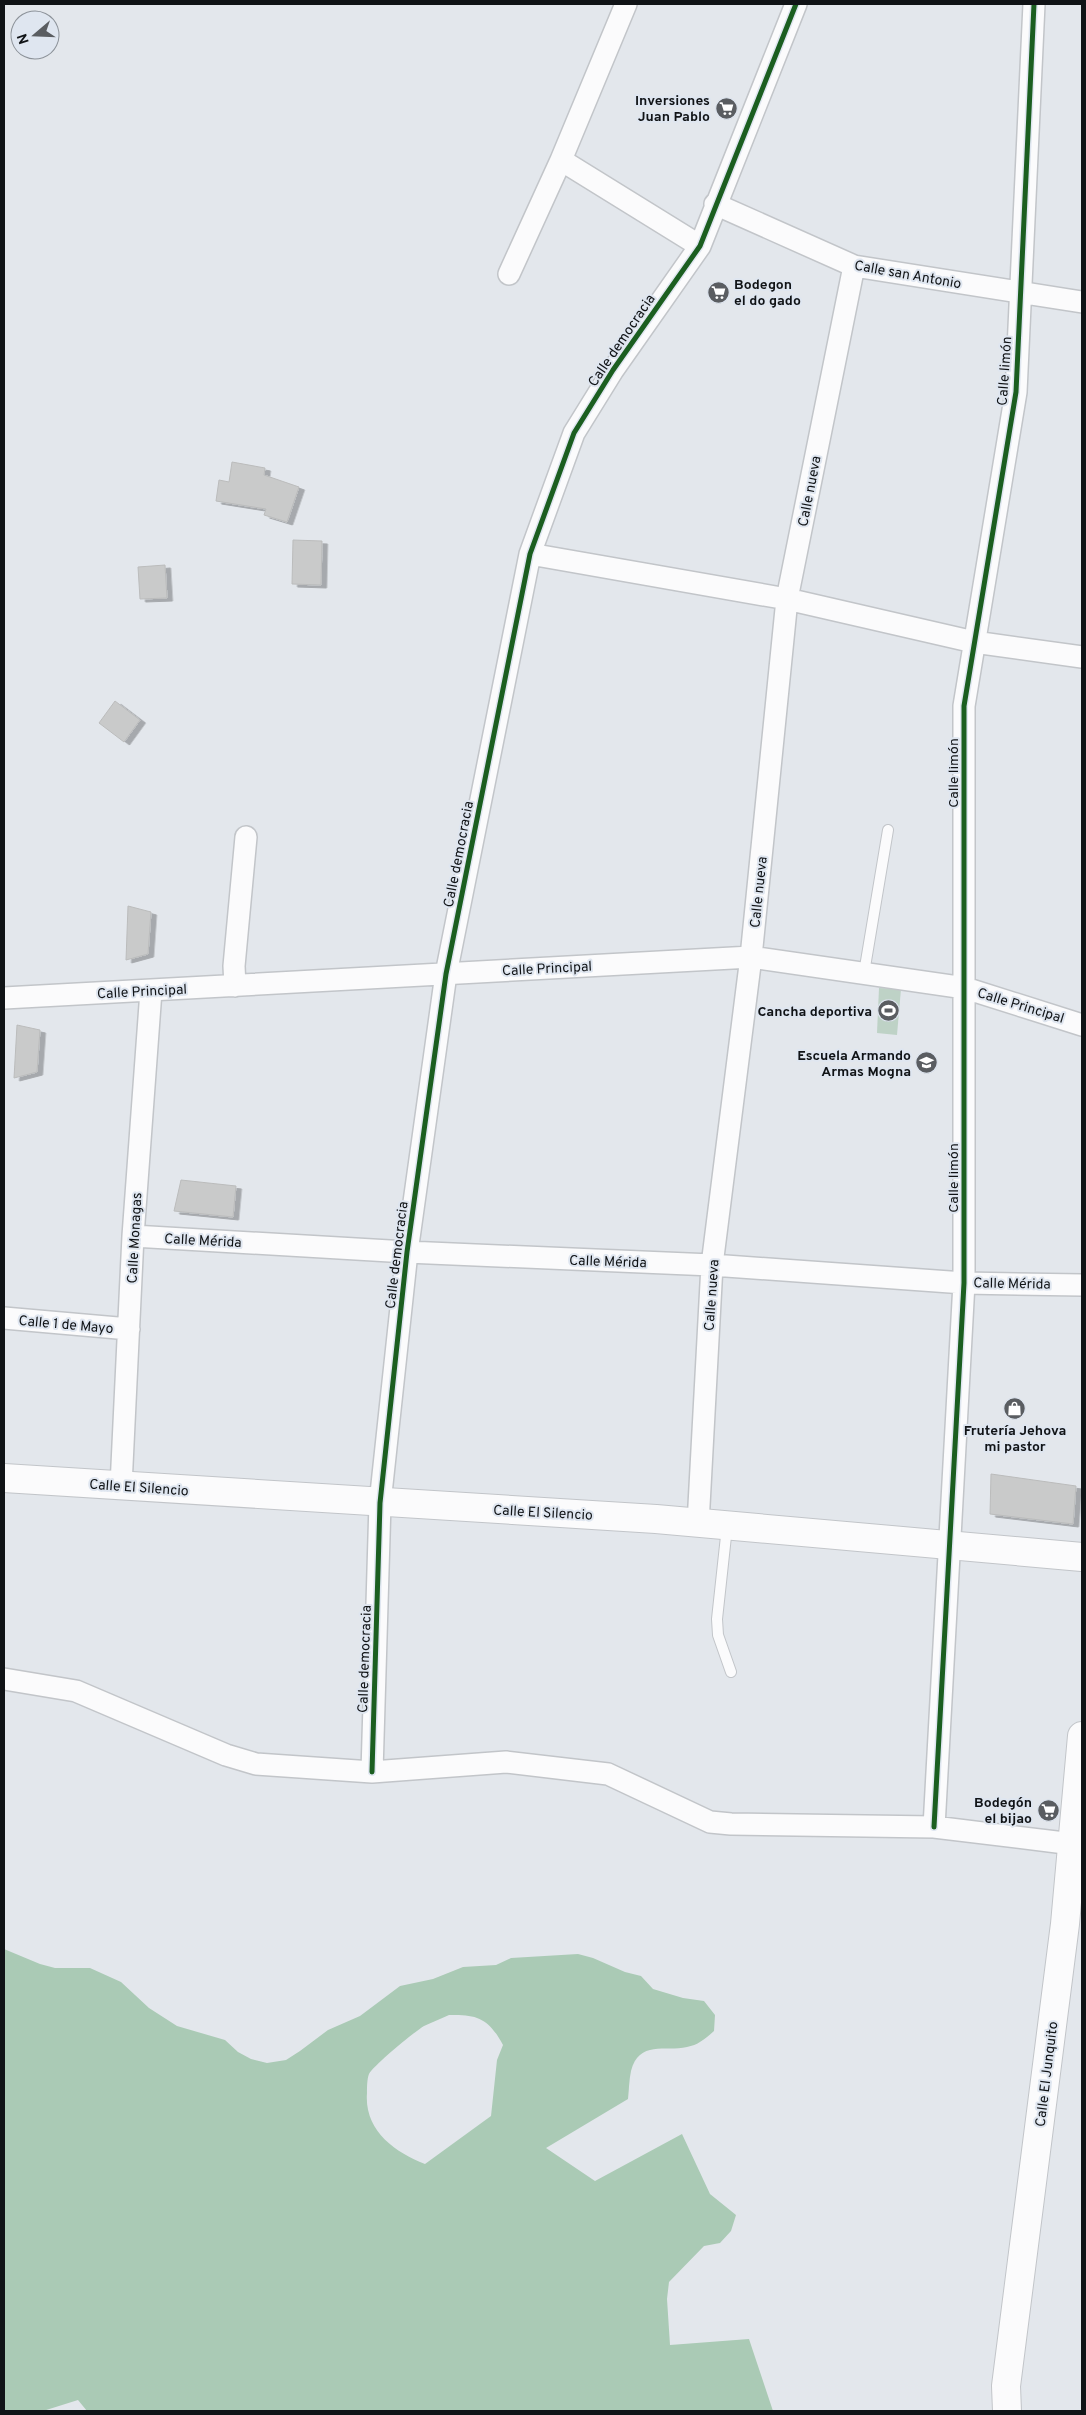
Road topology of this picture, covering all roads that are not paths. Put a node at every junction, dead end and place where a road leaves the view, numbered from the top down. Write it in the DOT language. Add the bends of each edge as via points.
graph roads {
  1 [pos="626,4"];
  2 [pos="796,4"];
  3 [pos="1034,4"];
  4 [pos="561,160"];
  5 [pos="715,204"];
  6 [pos="700,246"];
  7 [pos="854,266"];
  8 [pos="509,274"];
  9 [pos="1020,292"];
  10 [pos="1082,302"];
  11 [pos="530,554"];
  12 [pos="787,598"];
  13 [pos="974,642"];
  14 [pos="1082,658"];
  15 [pos="888,830"];
  16 [pos="246,837"];
  17 [pos="751,957"];
  18 [pos="864,973"];
  19 [pos="446,974"];
  20 [pos="235,986"];
  21 [pos="965,988"];
  22 [pos="151,991"];
  23 [pos="4,998"];
  24 [pos="1082,1025"];
  25 [pos="133,1236"];
  26 [pos="407,1252"];
  27 [pos="712,1265"];
  28 [pos="964,1283"];
  29 [pos="1082,1285"];
  30 [pos="4,1318"];
  31 [pos="129,1329"];
  32 [pos="4,1478"];
  33 [pos="121,1486"];
  34 [pos="380,1503"];
  35 [pos="698,1524"];
  36 [pos="728,1526"];
  37 [pos="951,1546"];
  38 [pos="1082,1557"];
  39 [pos="731,1672"];
  40 [pos="4,1679"];
  41 [pos="1082,1736"];
  42 [pos="372,1772"];
  43 [pos="934,1827"];
  44 [pos="1072,1844"];
  45 [pos="1007,2411"];
  1 -- 4 [label="street"];
  2 -- 5 [label="street, Calle democracia"];
  3 -- 9 [label="street, Calle limón"];
  4 -- 6 [label="street"];
  4 -- 8 [label="street"];
  5 -- 6 [label="street, Calle democracia"];
  5 -- 7 [label="street, Calle san Antonio"];
  6 -- 11 [label="street, Calle democracia" via="613,370 574,433"];
  7 -- 9 [label="street, Calle san Antonio"];
  7 -- 12 [label="street, Calle nueva"];
  9 -- 10 [label="street, Calle san Antonio"];
  9 -- 13 [label="street, Calle limón" via="1016,392"];
  11 -- 12 [label="street"];
  11 -- 19 [label="street, Calle democracia"];
  12 -- 13 [label="street"];
  12 -- 17 [label="street, Calle nueva"];
  13 -- 14 [label="street"];
  13 -- 21 [label="street, Calle limón" via="964,706"];
  15 -- 18 [label="lane"];
  16 -- 20 [label="street"];
  17 -- 18 [label="street, Calle Principal"];
  17 -- 19 [label="street, Calle Principal"];
  17 -- 27 [label="street, Calle nueva"];
  18 -- 21 [label="street, Calle Principal"];
  19 -- 20 [label="street, Calle Principal"];
  19 -- 26 [label="street, Calle democracia"];
  20 -- 22 [label="street, Calle Principal"];
  21 -- 24 [label="street, Calle Principal"];
  21 -- 28 [label="street, Calle limón"];
  22 -- 23 [label="street, Calle Principal"];
  22 -- 25 [label="street, Calle Monagas"];
  25 -- 26 [label="street, Calle Mérida"];
  25 -- 31 [label="street, Calle Monagas"];
  26 -- 27 [label="street, Calle Mérida"];
  26 -- 34 [label="street, Calle democracia"];
  27 -- 28 [label="street, Calle Mérida"];
  27 -- 35 [label="street, Calle nueva"];
  28 -- 29 [label="street, Calle Mérida"];
  28 -- 37 [label="street, Calle limón"];
  30 -- 31 [label="street, Calle 1 de Mayo"];
  31 -- 33 [label="street, Calle Monagas"];
  32 -- 33 [label="street, Calle El Silencio"];
  33 -- 34 [label="street, Calle El Silencio"];
  34 -- 35 [label="street, Calle El Silencio"];
  34 -- 42 [label="street, Calle democracia"];
  35 -- 36 [label="street, Calle El Silencio"];
  36 -- 37 [label="street, Calle El Silencio"];
  36 -- 39 [label="lane" via="718,1635"];
  37 -- 38 [label="street, Calle El Silencio"];
  37 -- 43 [label="street, Calle limón"];
  40 -- 42 [label="street" via="76,1691 226,1755 256,1764"];
  41 -- 44 [label="street, Calle El Junquito"];
  42 -- 43 [label="street" via="506,1762 608,1774 710,1822"];
  43 -- 44 [label="street"];
  44 -- 45 [label="street, Calle El Junquito" via="1065,1924 1006,2386"];
}
